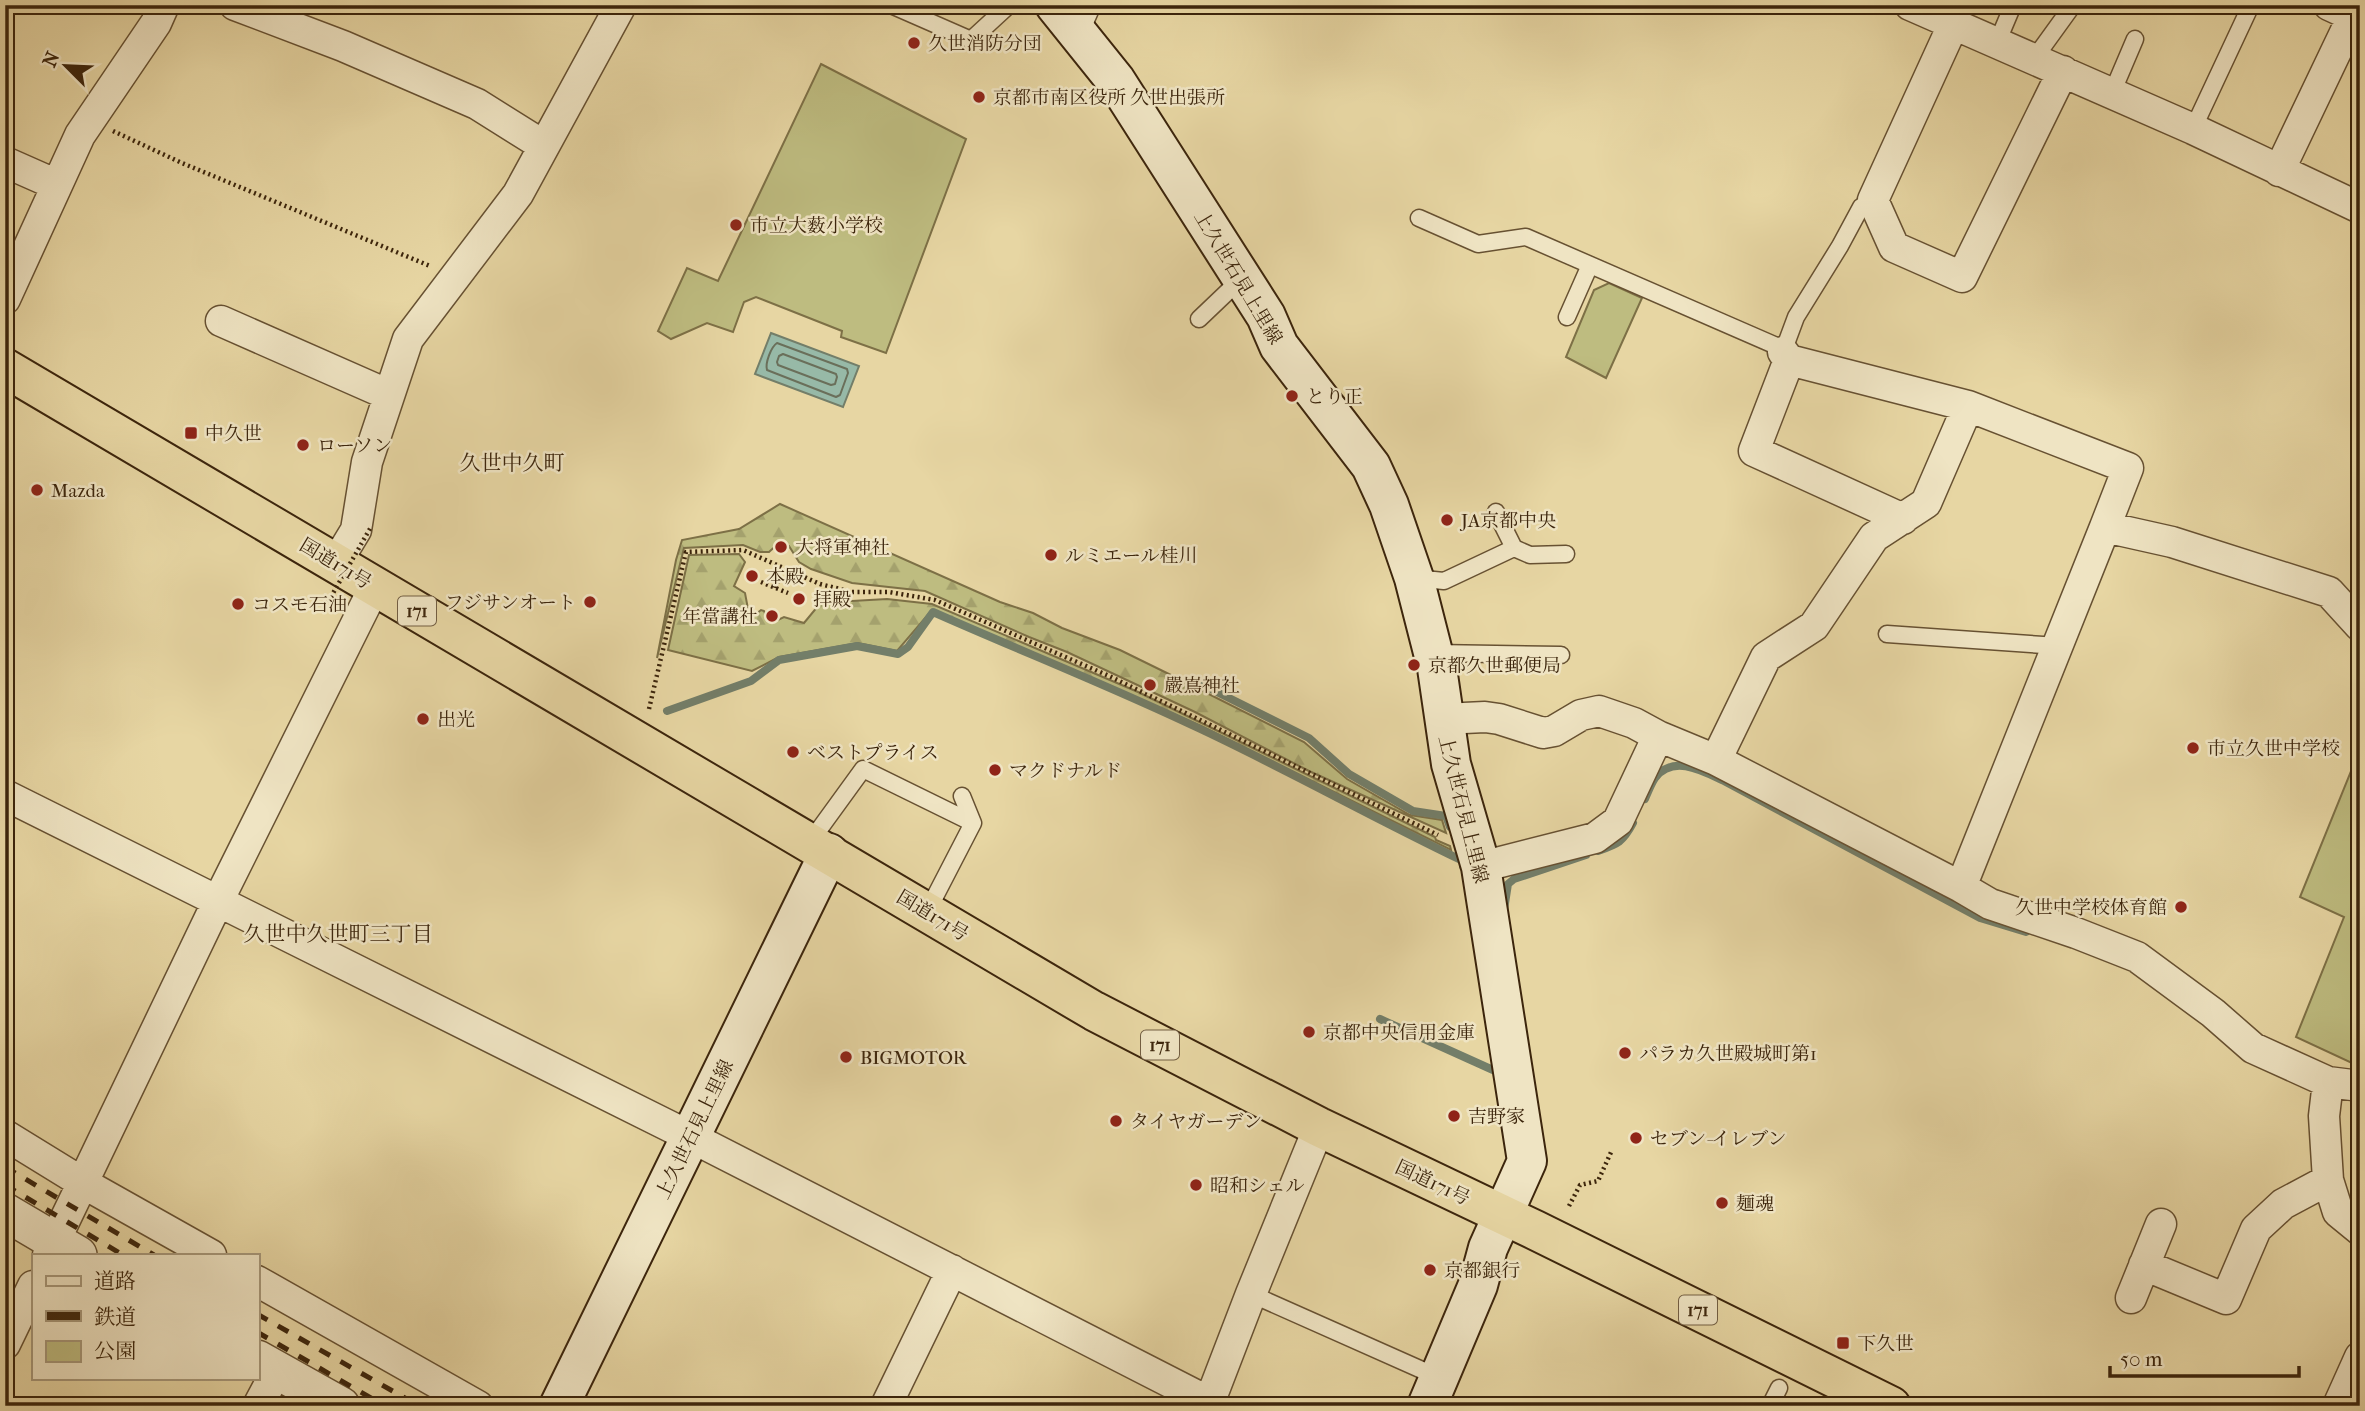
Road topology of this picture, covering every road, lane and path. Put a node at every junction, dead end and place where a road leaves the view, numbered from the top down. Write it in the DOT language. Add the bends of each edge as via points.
graph roads {
  1 [pos="164,5"];
  2 [pos="235,5"];
  3 [pos="891,5"];
  4 [pos="1009,5"];
  5 [pos="1910,5"];
  6 [pos="2012,5"];
  7 [pos="2073,5"];
  8 [pos="2251,5"];
  9 [pos="2329,5"];
  10 [pos="610,8"];
  11 [pos="1072,13"];
  12 [pos="1953,24"];
  13 [pos="2135,39"];
  14 [pos="1997,43"];
  15 [pos="2034,59"];
  16 [pos="2063,71"];
  17 [pos="2112,93"];
  18 [pos="90,120"];
  19 [pos="2193,129"];
  20 [pos="544,146"];
  21 [pos="5,162"];
  22 [pos="2279,171"];
  23 [pos="57,185"];
  24 [pos="1873,200"];
  25 [pos="2360,208"];
  26 [pos="1419,218"];
  27 [pos="1590,265"];
  28 [pos="454,278"];
  29 [pos="1242,278"];
  30 [pos="5,299"];
  31 [pos="1567,317"];
  32 [pos="1199,319"];
  33 [pos="221,321"];
  34 [pos="1786,356"];
  35 [pos="5,368"];
  36 [pos="389,395"];
  37 [pos="1968,406"];
  38 [pos="1496,512"];
  39 [pos="1903,519"];
  40 [pos="371,527"];
  41 [pos="2105,527"];
  42 [pos="1514,548"];
  43 [pos="1566,554"];
  44 [pos="336,563"];
  45 [pos="783,568"];
  46 [pos="1415,579"];
  47 [pos="761,582"];
  48 [pos="375,586"];
  49 [pos="775,587"];
  50 [pos="788,593"];
  51 [pos="328,602"];
  52 [pos="2360,626"];
  53 [pos="1886,634"];
  54 [pos="2058,646"];
  55 [pos="1434,653"];
  56 [pos="1561,655"];
  57 [pos="649,709"];
  58 [pos="1443,719"];
  59 [pos="1658,736"];
  60 [pos="1716,760"];
  61 [pos="5,795"];
  62 [pos="962,796"];
  63 [pos="973,824"];
  64 [pos="1439,836"];
  65 [pos="820,847"];
  66 [pos="1481,867"];
  67 [pos="1961,887"];
  68 [pos="218,901"];
  69 [pos="928,912"];
  70 [pos="2328,1082"];
  71 [pos="2360,1086"];
  72 [pos="1319,1127"];
  73 [pos="5,1135"];
  74 [pos="691,1137"];
  75 [pos="1612,1150"];
  76 [pos="2328,1180"];
  77 [pos="83,1183"];
  78 [pos="1569,1206"];
  79 [pos="5,1212"];
  80 [pos="1503,1215"];
  81 [pos="2161,1224"];
  82 [pos="2360,1230"];
  83 [pos="60,1251"];
  84 [pos="209,1254"];
  85 [pos="2144,1265"];
  86 [pos="952,1270"];
  87 [pos="259,1282"];
  88 [pos="32,1288"];
  89 [pos="1251,1294"];
  90 [pos="2130,1298"];
  91 [pos="5,1344"];
  92 [pos="2360,1357"];
  93 [pos="267,1364"];
  94 [pos="1779,1388"];
  95 [pos="1433,1392"];
  96 [pos="1209,1404"];
  97 [pos="258,1406"];
  98 [pos="341,1406"];
  99 [pos="478,1406"];
  100 [pos="559,1406"];
  101 [pos="886,1406"];
  102 [pos="1770,1406"];
  103 [pos="1891,1406"];
  104 [pos="2338,1406"];
  1 -- 18 [label="street"];
  2 -- 20 [label="street" via="477,104"];
  3 -- 4 [label="lane" via="971,40"];
  5 -- 12 [label="street"];
  6 -- 14 [label="lane"];
  7 -- 15 [label="lane"];
  8 -- 19 [label="lane"];
  9 -- 22 [label="street" via="2353,16"];
  10 -- 20 [label="street"];
  11 -- 29 [label="main road, 上久世石見上里線"];
  12 -- 14 [label="street"];
  12 -- 24 [label="street"];
  13 -- 17 [label="lane"];
  14 -- 15 [label="street"];
  15 -- 16 [label="street"];
  16 -- 17 [label="street"];
  16 -- 24 [label="street" via="1962,277 1894,247"];
  17 -- 19 [label="street"];
  18 -- 23 [label="street"];
  18 -- 28 [label="path"];
  19 -- 22 [label="street"];
  20 -- 28 [label="street" via="518,194"];
  21 -- 23 [label="street"];
  22 -- 25 [label="street"];
  23 -- 30 [label="street"];
  24 -- 34 [label="lane" via="1861,207 1796,317"];
  26 -- 27 [label="lane" via="1478,244 1526,237"];
  27 -- 31 [label="lane"];
  27 -- 34 [label="lane" via="1781,348"];
  28 -- 36 [label="street" via="408,339"];
  29 -- 32 [label="lane"];
  29 -- 46 [label="main road, 上久世石見上里線" via="1279,346 1371,466"];
  33 -- 36 [label="street"];
  34 -- 37 [label="street"];
  34 -- 39 [label="street" via="1754,451"];
  35 -- 44 [label="highway, 国道171号 / 171"];
  36 -- 44 [label="street" via="367,463 356,530"];
  37 -- 39 [label="street" via="1926,503"];
  37 -- 41 [label="street" via="2129,468"];
  38 -- 42 [label="lane"];
  39 -- 60 [label="street" via="1874,537 1814,626 1766,657"];
  40 -- 51 [label="path, bridge"];
  41 -- 52 [label="street" via="2172,542 2329,592"];
  41 -- 54 [label="street"];
  42 -- 43 [label="lane" via="1530,555"];
  42 -- 46 [label="lane" via="1444,581"];
  44 -- 48 [label="highway, 国道171号 / 171"];
  45 -- 49 [label="path"];
  45 -- 57 [label="path" via="743,550 686,552"];
  45 -- 64 [label="path" via="852,592 889,592 935,600 1109,676"];
  46 -- 55 [label="main road, 上久世石見上里線"];
  47 -- 49 [label="path"];
  48 -- 65 [label="highway, 国道171号 / 171"];
  48 -- 68 [label="street"];
  49 -- 50 [label="path"];
  53 -- 54 [label="lane"];
  54 -- 67 [label="street"];
  55 -- 56 [label="lane"];
  55 -- 58 [label="main road, 上久世石見上里線"];
  58 -- 59 [label="street" via="1485,716 1543,733 1600,711"];
  58 -- 66 [label="main road, 上久世石見上里線"];
  59 -- 60 [label="street"];
  59 -- 66 [label="street" via="1618,821 1607,831"];
  60 -- 67 [label="street"];
  61 -- 68 [label="street"];
  62 -- 63 [label="lane"];
  63 -- 65 [label="lane" via="863,769"];
  63 -- 69 [label="lane"];
  65 -- 69 [label="highway, 国道171号 / 171"];
  65 -- 74 [label="main road, 上久世石見上里線"];
  66 -- 80 [label="main road, 上久世石見上里線" via="1527,1161"];
  67 -- 70 [label="street" via="1990,904 2137,957 2253,1048"];
  68 -- 74 [label="street"];
  68 -- 77 [label="street"];
  69 -- 72 [label="highway, 国道171号 / 171" via="1094,1011"];
  70 -- 71 [label="street"];
  70 -- 76 [label="street" via="2324,1116"];
  72 -- 80 [label="highway, 国道171号 / 171"];
  72 -- 89 [label="street"];
  73 -- 77 [label="street"];
  74 -- 86 [label="street"];
  74 -- 100 [label="main road, 上久世石見上里線"];
  75 -- 78 [label="path" via="1598,1181 1580,1185"];
  76 -- 82 [label="street" via="2338,1212"];
  76 -- 85 [label="street" via="2283,1204 2256,1229 2226,1299"];
  77 -- 83 [label="street"];
  77 -- 84 [label="street"];
  79 -- 83 [label="street"];
  80 -- 95 [label="main road, 上久世石見上里線"];
  80 -- 103 [label="highway, 国道171号 / 171"];
  81 -- 85 [label="street"];
  85 -- 90 [label="street"];
  86 -- 96 [label="street"];
  86 -- 101 [label="street"];
  87 -- 99 [label="street"];
  88 -- 91 [label="street"];
  89 -- 95 [label="lane"];
  89 -- 96 [label="street"];
  92 -- 104 [label="street"];
  93 -- 97 [label="street"];
  93 -- 98 [label="street"];
  94 -- 102 [label="lane"];
}
